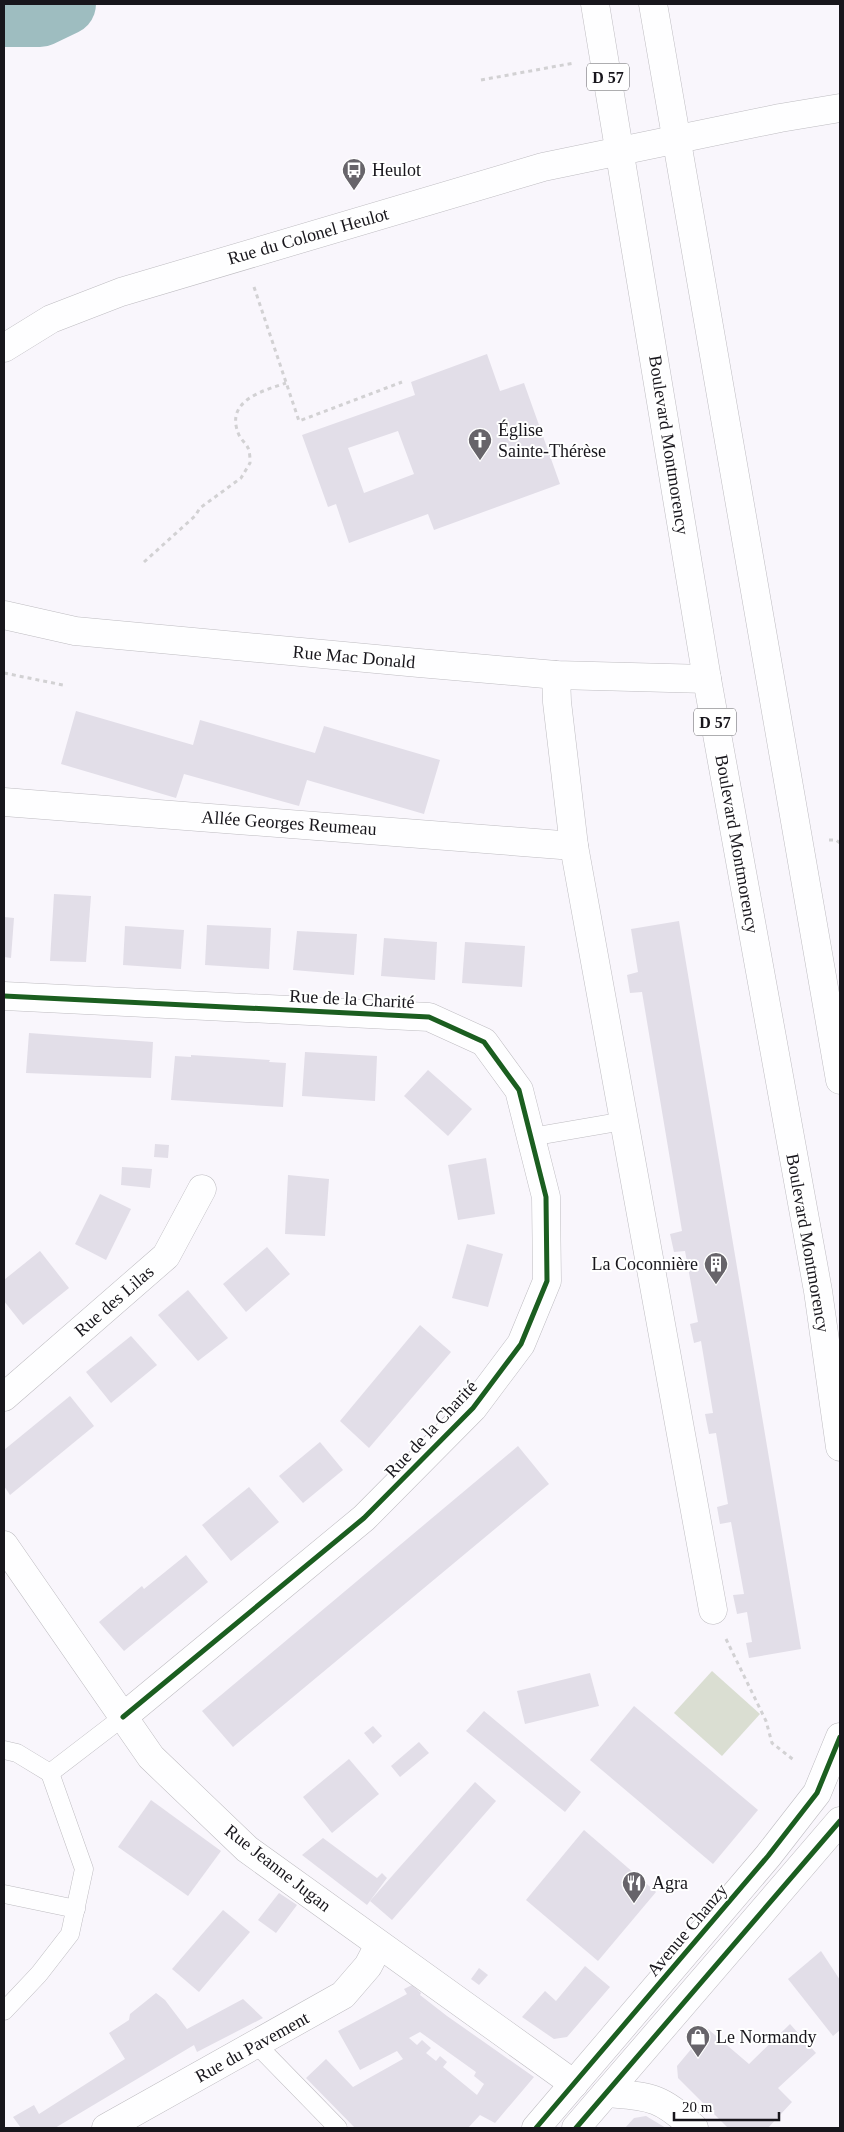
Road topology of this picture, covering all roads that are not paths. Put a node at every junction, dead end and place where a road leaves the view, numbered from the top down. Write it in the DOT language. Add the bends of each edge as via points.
graph roads {
  1 [pos="595,4"];
  2 [pos="653,4"];
  3 [pos="840,108"];
  4 [pos="677,139"];
  5 [pos="621,151"];
  6 [pos="4,348"];
  7 [pos="4,615"];
  8 [pos="556,675"];
  9 [pos="707,679"];
  10 [pos="4,802"];
  11 [pos="574,846"];
  12 [pos="4,996"];
  13 [pos="840,1080"];
  14 [pos="624,1121"];
  15 [pos="531,1137"];
  16 [pos="202,1188"];
  17 [pos="4,1396"];
  18 [pos="840,1447"];
  19 [pos="4,1546"];
  20 [pos="712,1610"];
  21 [pos="123,1717"];
  22 [pos="840,1738"];
  23 [pos="4,1750"];
  24 [pos="50,1773"];
  25 [pos="840,1821"];
  26 [pos="4,1894"];
  27 [pos="76,1909"];
  28 [pos="379,1945"];
  29 [pos="4,2011"];
  30 [pos="257,2045"];
  31 [pos="574,2084"];
  32 [pos="606,2093"];
  33 [pos="334,2127"];
  34 [pos="106,2128"];
  35 [pos="536,2128"];
  36 [pos="576,2128"];
  37 [pos="694,2128"];
  1 -- 5 [label="street, Boulevard Montmorency / D 57"];
  2 -- 4 [label="street"];
  3 -- 4 [label="street, Rue du Colonel Heulot"];
  4 -- 5 [label="street, Rue du Colonel Heulot"];
  4 -- 13 [label="street"];
  5 -- 6 [label="street, Rue du Colonel Heulot" via="543,167 121,292 51,319"];
  5 -- 9 [label="street, Boulevard Montmorency / D 57"];
  7 -- 8 [label="street, Rue Mac Donald" via="75,631"];
  8 -- 9 [label="street, Rue Mac Donald"];
  8 -- 11 [label="street"];
  9 -- 18 [label="street, Boulevard Montmorency / D 57" via="818,1291"];
  10 -- 11 [label="street, Allée Georges Reumeau"];
  11 -- 14 [label="street"];
  12 -- 15 [label="street, Rue de la Charité" via="429,1017 484,1042 519,1090"];
  14 -- 15 [label="lane"];
  14 -- 20 [label="street"];
  15 -- 21 [label="street, Rue de la Charité" via="546,1197 547,1281 522,1344 474,1408 364,1518"];
  16 -- 17 [label="street, Rue des Lilas" via="166,1256"];
  19 -- 21 [label="street, Rue Jeanne Jugan"];
  21 -- 24 [label="lane"];
  21 -- 28 [label="street, Rue Jeanne Jugan" via="151,1757 247,1849"];
  22 -- 31 [label="street, Avenue Chanzy" via="812,1800"];
  23 -- 24 [label="lane" via="17,1753"];
  24 -- 27 [label="lane" via="84,1869"];
  25 -- 32 [label="street"];
  26 -- 27 [label="lane"];
  27 -- 29 [label="lane" via="70,1934"];
  28 -- 30 [label="street, Rue du Pavement" via="368,1966 343,1995"];
  28 -- 31 [label="street, Rue Jeanne Jugan"];
  30 -- 33 [label="lane"];
  30 -- 34 [label="street, Rue du Pavement"];
  31 -- 35 [label="street, Avenue Chanzy"];
  32 -- 36 [label="street"];
  32 -- 37 [label="street" via="651,2098 667,2104"];
}
